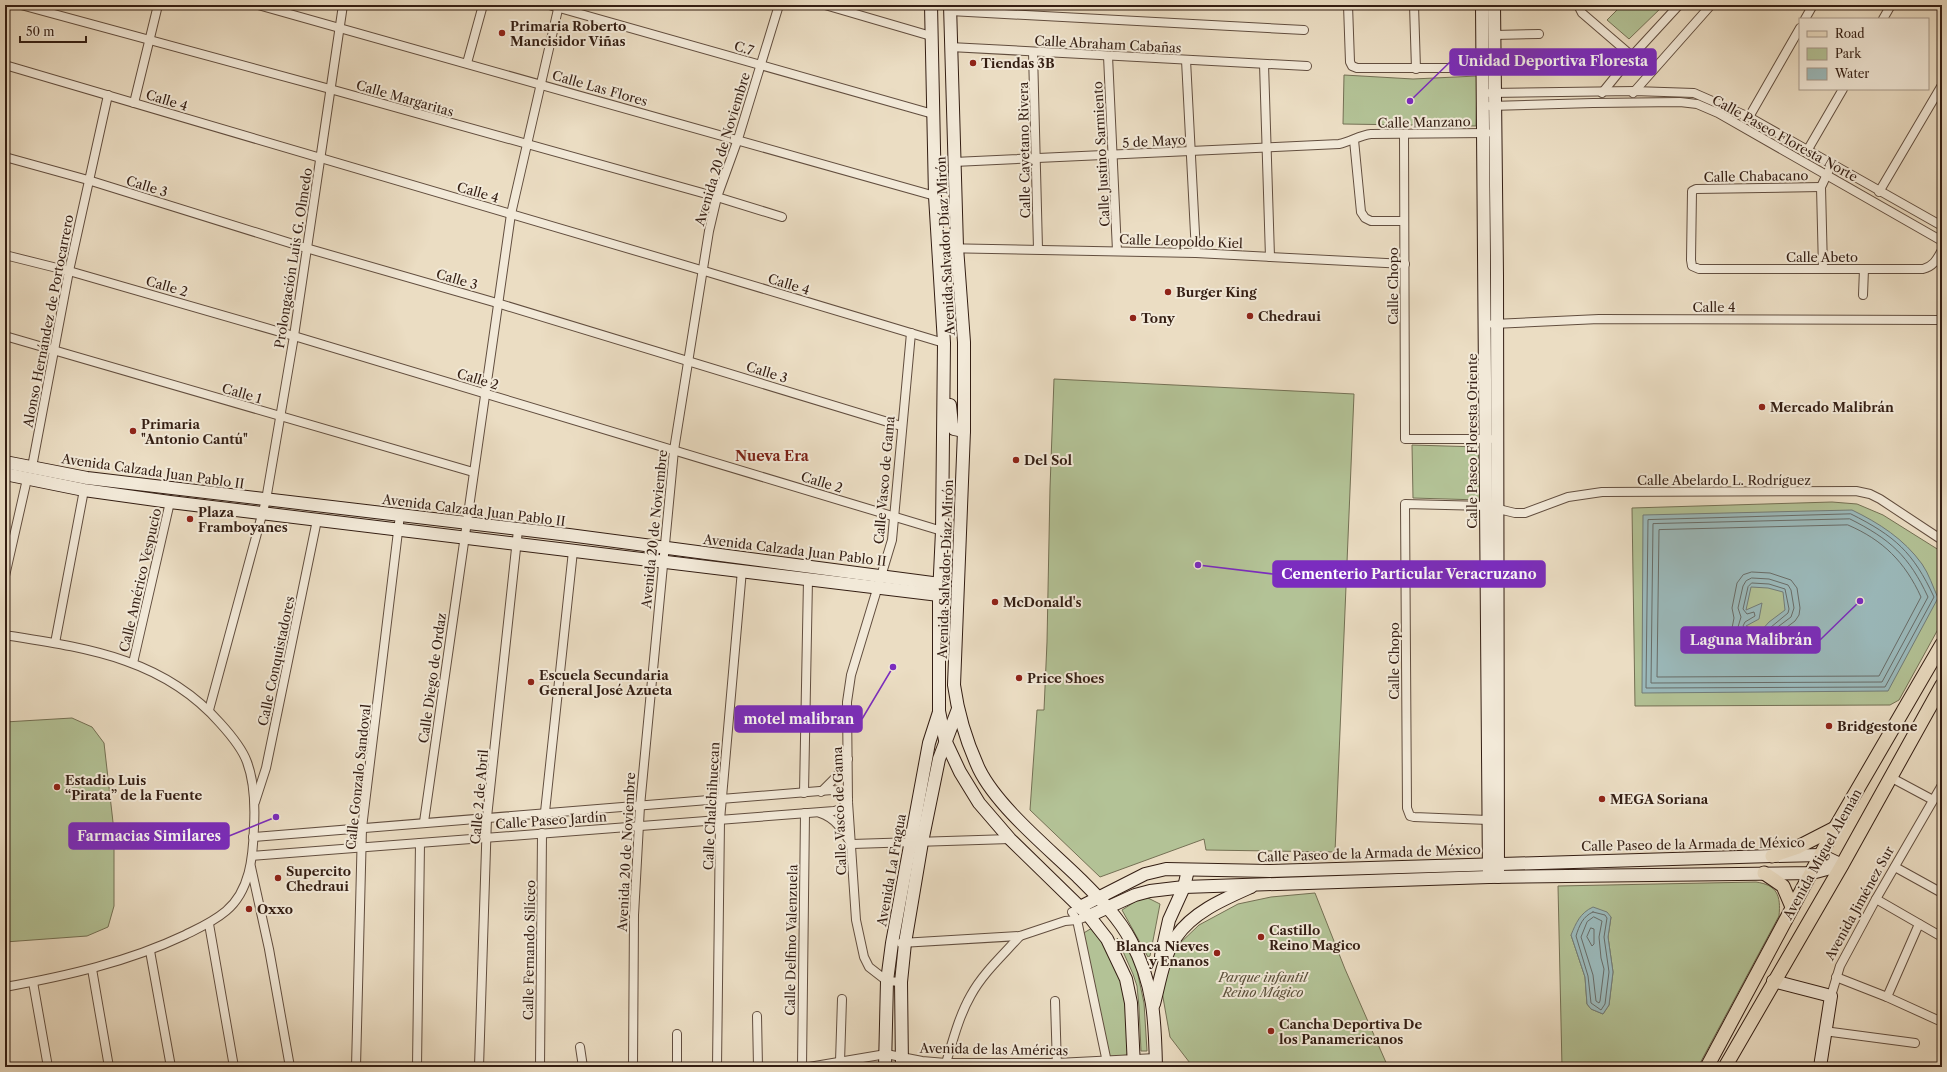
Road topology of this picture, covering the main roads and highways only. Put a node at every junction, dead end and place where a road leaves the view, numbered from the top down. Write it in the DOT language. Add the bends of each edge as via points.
graph roads {
  1 [pos="931,5"];
  2 [pos="1482,5"];
  3 [pos="1494,5"];
  4 [pos="950,8"];
  5 [pos="1489,68"];
  6 [pos="943,397"];
  7 [pos="964,431"];
  8 [pos="5,462"];
  9 [pos="5,474"];
  10 [pos="1491,507"];
  11 [pos="881,581"];
  12 [pos="940,590"];
  13 [pos="1942,644"];
  14 [pos="954,685"];
  15 [pos="1942,685"];
  16 [pos="958,709"];
  17 [pos="940,711"];
  18 [pos="945,740"];
  19 [pos="1835,828"];
  20 [pos="916,842"];
  21 [pos="1772,856"];
  22 [pos="1821,856"];
  23 [pos="1606,860"];
  24 [pos="1553,861"];
  25 [pos="1493,863"];
  26 [pos="1842,865"];
  27 [pos="1188,870"];
  28 [pos="1764,873"];
  29 [pos="1812,873"];
  30 [pos="1606,875"];
  31 [pos="1554,876"];
  32 [pos="1493,877"];
  33 [pos="1257,885"];
  34 [pos="1184,887"];
  35 [pos="1098,897"];
  36 [pos="1792,907"];
  37 [pos="1107,908"];
  38 [pos="1076,909"];
  39 [pos="1089,916"];
  40 [pos="1773,981"];
  41 [pos="1160,983"];
  42 [pos="1154,1004"];
  43 [pos="902,1062"];
  44 [pos="1156,1062"];
  45 [pos="1134,1063"];
  46 [pos="885,1067"];
  47 [pos="1707,1067"];
  48 [pos="1725,1067"];
  49 [pos="1820,1067"];
  1 -- 6 [label="main road, Avenida Salvador Díaz Mirón" via="936,196 944,343"];
  2 -- 5 [label="main road, Calle Paseo Floresta Oriente"];
  3 -- 5 [label="main road, Calle Paseo Floresta Oriente" via="1494,35"];
  4 -- 7 [label="main road, Avenida Salvador Díaz Mirón" via="957,247 964,342"];
  5 -- 10 [label="main road, Calle Paseo Floresta Oriente"];
  6 -- 7 [label="main road" via="949,403 954,429"];
  6 -- 12 [label="main road, Avenida Salvador Díaz Mirón"];
  7 -- 14 [label="main road, Avenida Salvador Díaz Mirón"];
  8 -- 11 [label="main road, Avenida Calzada Juan Pablo II" via="87,478 664,547"];
  9 -- 11 [label="main road, Avenida Calzada Juan Pablo II" via="84,490 170,502 398,528 516,545 808,579"];
  10 -- 25 [label="main road, Calle Paseo Floresta Oriente"];
  10 -- 25 [label="main road, Calle Paseo Floresta Oriente" via="1488,820"];
  11 -- 12 [label="main road, Avenida Calzada Juan Pablo II"];
  12 -- 17 [label="main road, Avenida Salvador Díaz Mirón"];
  13 -- 19 [label="main road, Avenida Miguel Alemán"];
  14 -- 16 [label="main road, Avenida Salvador Díaz Mirón"];
  14 -- 17 [label="main road, Avenida La Fragua"];
  15 -- 26 [label="main road, Avenida Miguel Alemán"];
  16 -- 18 [label="main road, Avenida La Fragua"];
  16 -- 35 [label="main road, Avenida Salvador Díaz Mirón" via="980,770 1004,805"];
  17 -- 18 [label="main road, Avenida Salvador Díaz Mirón"];
  17 -- 20 [label="main road, Avenida La Fragua" via="929,743"];
  18 -- 20 [label="main road, Avenida La Fragua"];
  18 -- 38 [label="main road, Avenida Salvador Díaz Mirón" via="979,803"];
  19 -- 21 [label="main road" via="1798,847"];
  19 -- 22 [label="main road, Avenida Miguel Alemán"];
  20 -- 43 [label="main road, Avenida La Fragua" via="901,982"];
  20 -- 46 [label="main road, Avenida La Fragua" via="892,943 887,981"];
  21 -- 22 [label="main road, Calle Paseo de la Armada de México"];
  21 -- 23 [label="main road, Calle Paseo de la Armada de México"];
  22 -- 26 [label="main road, Calle Paseo de la Armada de México"];
  22 -- 29 [label="main road, Avenida Miguel Alemán"];
  23 -- 24 [label="main road, Calle Paseo de la Armada de México"];
  23 -- 30 [label="main road"];
  24 -- 25 [label="main road, Calle Paseo de la Armada de México"];
  24 -- 31 [label="main road"];
  25 -- 27 [label="main road, Calle Paseo de la Armada de México" via="1270,871"];
  25 -- 32 [label="main road, Calle Paseo Floresta Oriente"];
  26 -- 29 [label="main road"];
  26 -- 40 [label="main road, Avenida Miguel Alemán"];
  27 -- 34 [label="main road"];
  27 -- 35 [label="main road, Calle Paseo de la Armada de México" via="1166,869 1145,874"];
  28 -- 29 [label="main road"];
  28 -- 30 [label="main road"];
  28 -- 36 [label="main road" via="1782,886"];
  29 -- 36 [label="main road, Avenida Miguel Alemán"];
  30 -- 31 [label="main road"];
  31 -- 32 [label="main road"];
  32 -- 33 [label="main road"];
  33 -- 34 [label="main road"];
  33 -- 41 [label="main road" via="1217,902 1184,928 1175,938 1168,954"];
  34 -- 37 [label="main road" via="1135,895"];
  34 -- 41 [label="main road" via="1169,920 1158,970"];
  35 -- 37 [label="main road, Avenida Salvador Díaz Mirón"];
  35 -- 38 [label="main road, Calle Paseo de la Armada de México"];
  36 -- 47 [label="main road, Avenida Miguel Alemán"];
  37 -- 39 [label="main road"];
  37 -- 42 [label="main road, Avenida Salvador Díaz Mirón" via="1131,940 1142,964"];
  38 -- 39 [label="main road, Avenida Salvador Díaz Mirón"];
  39 -- 45 [label="main road, Avenida Salvador Díaz Mirón" via="1107,939 1126,979 1131,1003"];
  40 -- 48 [label="main road, Avenida Miguel Alemán"];
  40 -- 49 [label="main road, Avenida Jiménez Sur" via="1831,996"];
  41 -- 42 [label="main road"];
  42 -- 44 [label="main road, Avenida Salvador Díaz Mirón"];
}
